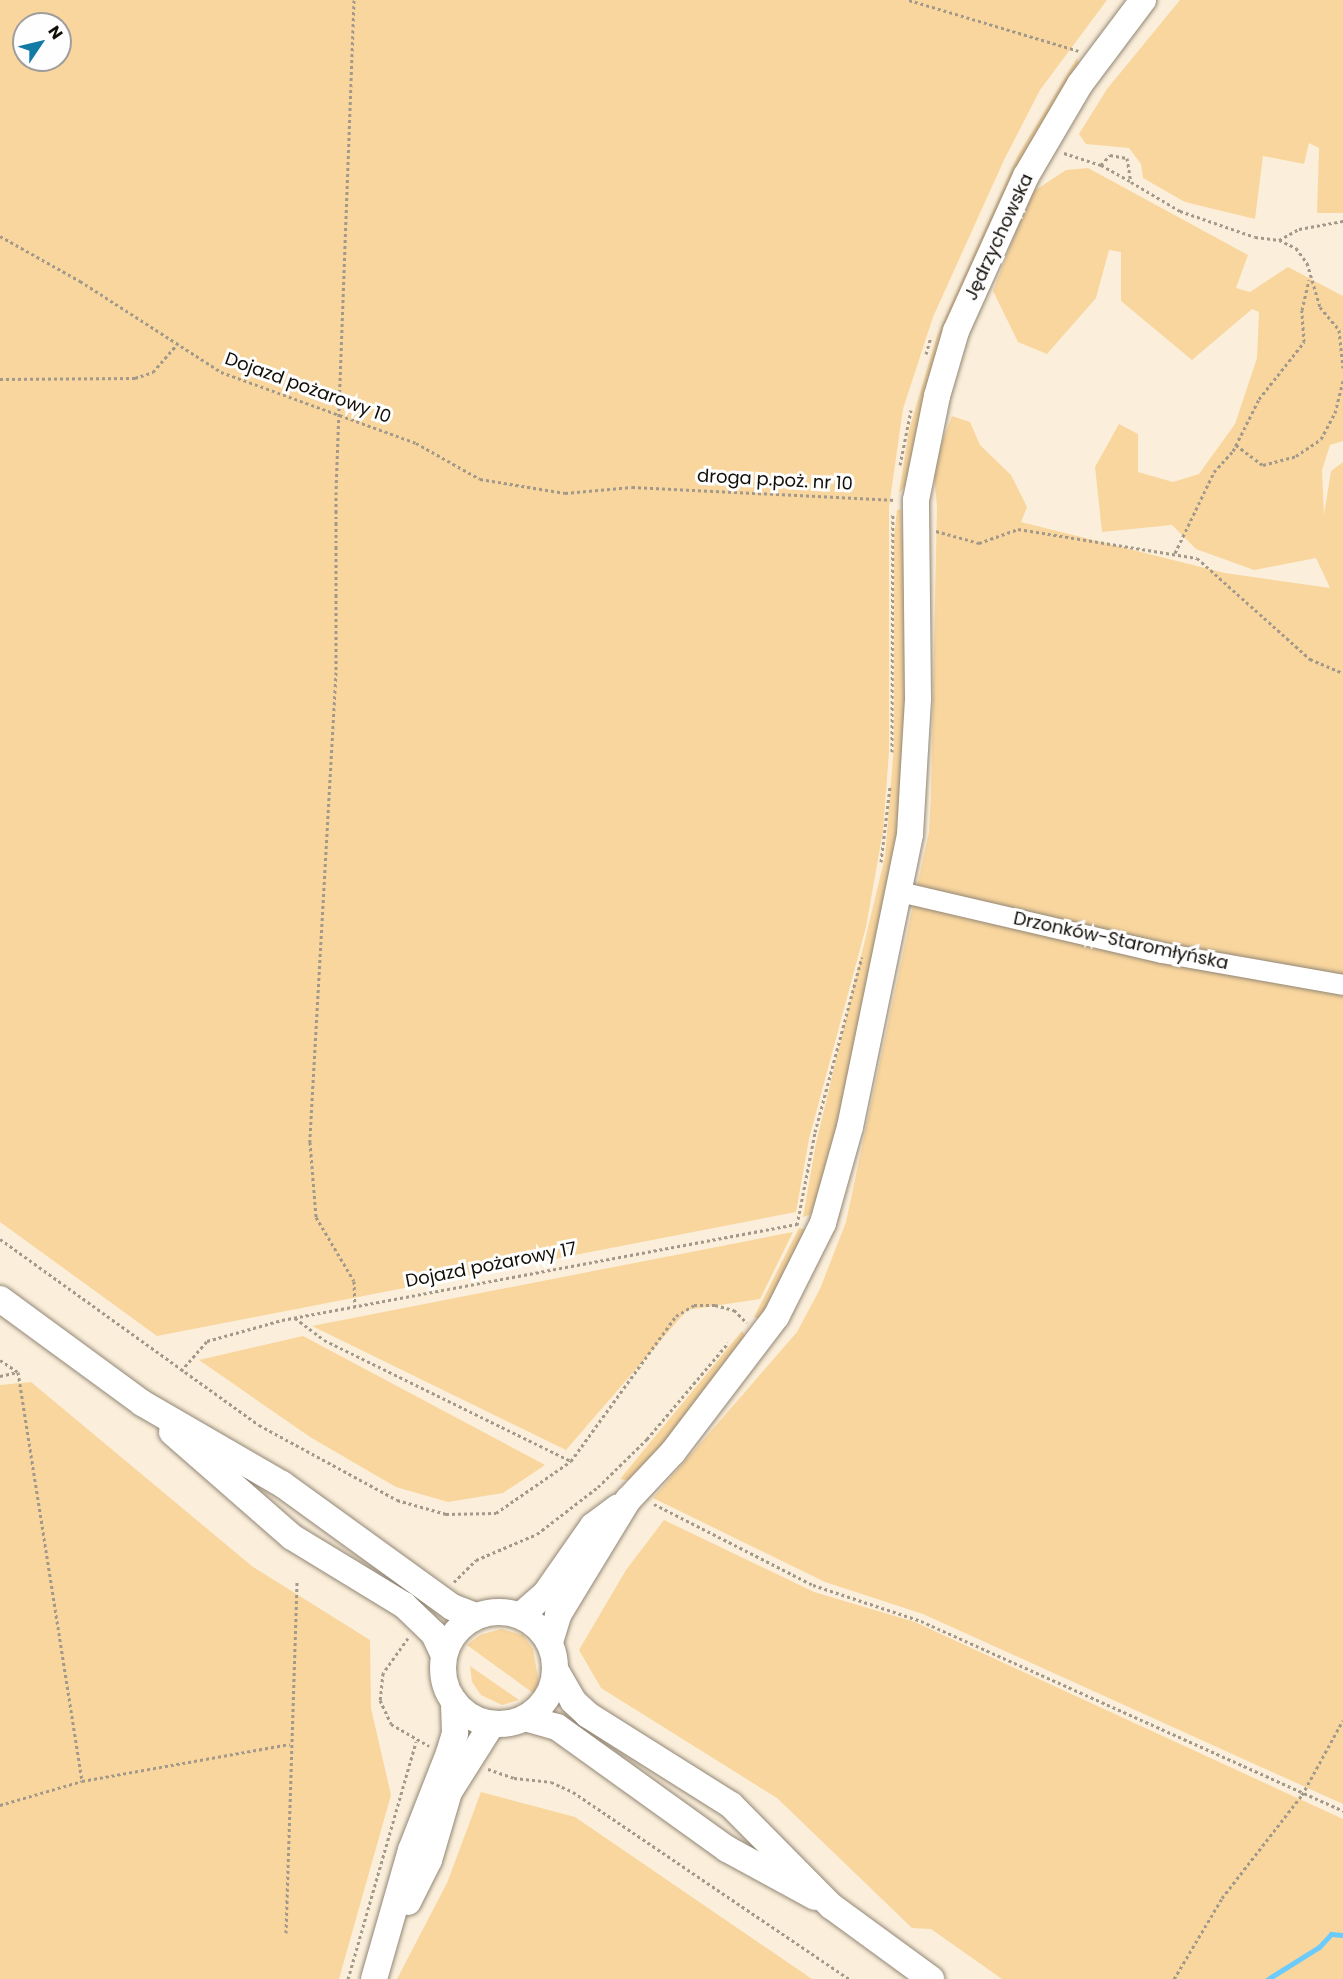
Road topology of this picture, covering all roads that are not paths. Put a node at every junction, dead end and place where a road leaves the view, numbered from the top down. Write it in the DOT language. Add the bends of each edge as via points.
graph roads {
  1 [pos="1143,0"];
  2 [pos="900,892"];
  3 [pos="1343,985"];
  4 [pos="0,1299"];
  5 [pos="142,1403"];
  6 [pos="631,1497"];
  7 [pos="521,1615"];
  8 [pos="475,1617"];
  9 [pos="550,1642"];
  10 [pos="444,1655"];
  11 [pos="556,1671"];
  12 [pos="454,1701"];
  13 [pos="525,1718"];
  14 [pos="492,1724"];
  15 [pos="458,1756"];
  16 [pos="831,1906"];
  17 [pos="374,1979"];
  18 [pos="931,1979"];
  1 -- 2 [label="main road, Jędrzychowska" via="1095,63 1042,146 956,331 906,504 918,698 910,834"];
  2 -- 3 [label="lane, Drzonków-Staromłyńska" via="1162,953"];
  2 -- 6 [label="main road, Jędrzychowska" via="850,1127 823,1222 795,1286 750,1330 673,1452"];
  4 -- 5 [label="main road"];
  5 -- 8 [label="main road" via="282,1484 440,1598"];
  5 -- 10 [label="main road" via="292,1537 336,1568 386,1592 422,1621"];
  6 -- 7 [label="main road" via="593,1526 546,1593"];
  6 -- 9 [label="main road" via="558,1615"];
  7 -- 8 [label="main road" via="490,1612"];
  7 -- 9 [label="main road"];
  8 -- 10 [label="main road" via="455,1633"];
  9 -- 11 [label="main road"];
  10 -- 12 [label="main road" via="446,1687"];
  11 -- 13 [label="main road" via="545,1700"];
  11 -- 16 [label="main road" via="573,1701 588,1715 730,1805"];
  12 -- 14 [label="main road" via="475,1719"];
  12 -- 15 [label="main road"];
  13 -- 14 [label="main road"];
  13 -- 16 [label="main road" via="557,1727 727,1849"];
  14 -- 15 [label="main road"];
  15 -- 17 [label="main road" via="417,1887 385,1941"];
  16 -- 18 [label="main road"];
}
